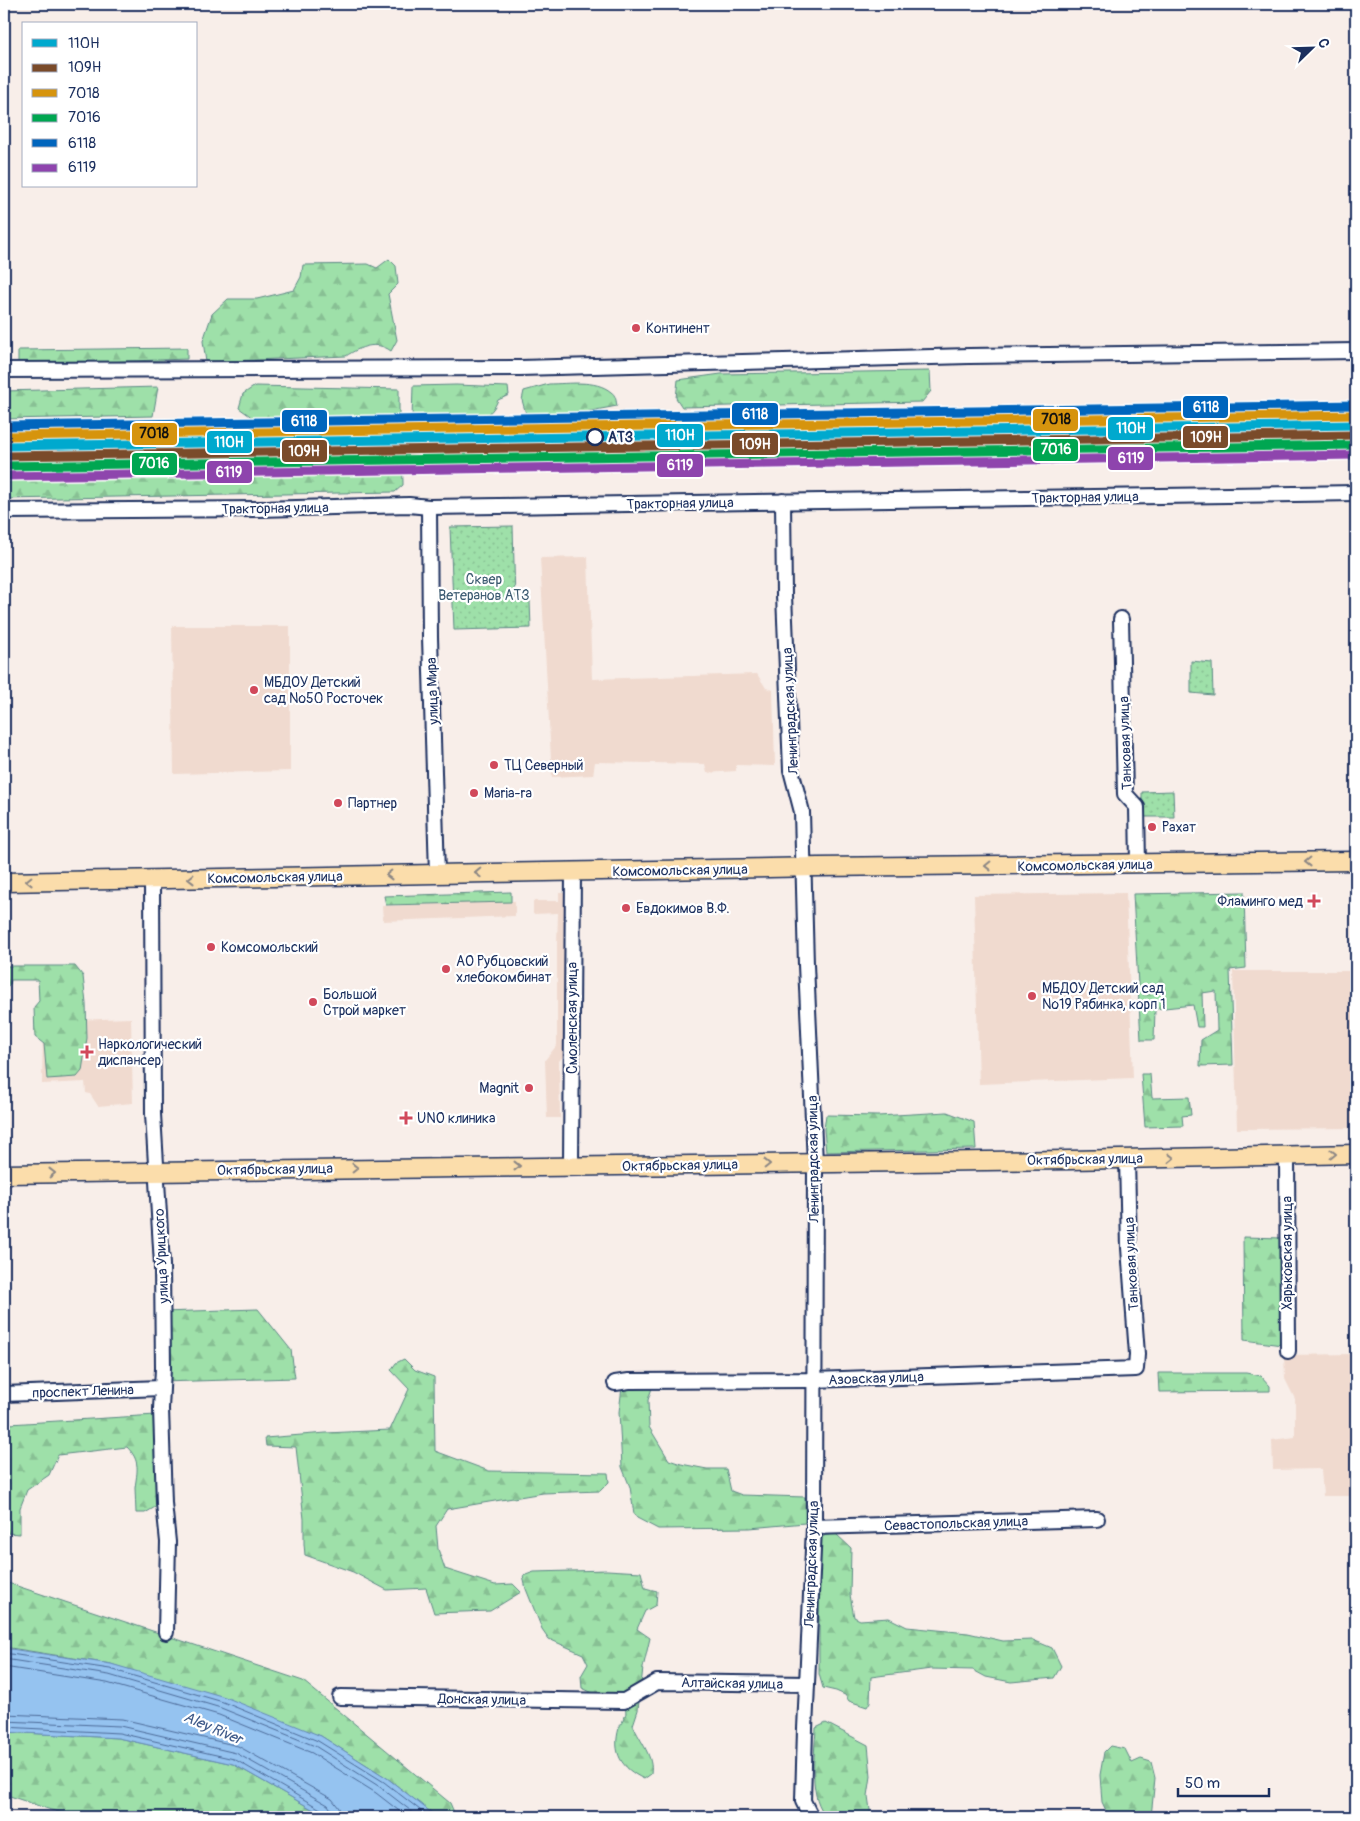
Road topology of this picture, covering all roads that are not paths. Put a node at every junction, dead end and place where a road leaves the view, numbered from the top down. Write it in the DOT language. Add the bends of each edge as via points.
graph roads {
  1 [pos="1356,351"];
  2 [pos="4,370"];
  3 [pos="1356,493"];
  4 [pos="783,501"];
  5 [pos="429,507"];
  6 [pos="4,511"];
  7 [pos="1121,619"];
  8 [pos="1356,861"];
  9 [pos="1138,864"];
  10 [pos="804,868"];
  11 [pos="573,871"];
  12 [pos="437,874"];
  13 [pos="152,880"];
  14 [pos="4,882"];
  15 [pos="1356,1154"];
  16 [pos="1287,1155"];
  17 [pos="1127,1159"];
  18 [pos="814,1163"];
  19 [pos="571,1166"];
  20 [pos="156,1171"];
  21 [pos="4,1174"];
  22 [pos="1288,1351"];
  23 [pos="1136,1369"];
  24 [pos="813,1380"];
  25 [pos="615,1382"];
  26 [pos="161,1388"];
  27 [pos="4,1394"];
  28 [pos="1098,1520"];
  29 [pos="814,1527"];
  30 [pos="166,1632"];
  31 [pos="807,1684"];
  32 [pos="340,1697"];
  33 [pos="624,1701"];
  34 [pos="811,1817"];
  1 -- 2 [label="street" via="969,356 520,368"];
  3 -- 4 [label="street, Тракторная улица"];
  4 -- 5 [label="street, Тракторная улица"];
  4 -- 10 [label="street, Ленинградская улица" via="791,770 802,812"];
  5 -- 6 [label="street, Тракторная улица"];
  5 -- 12 [label="street, улица Мира"];
  7 -- 9 [label="street, Танковая улица" via="1124,794 1137,807"];
  8 -- 9 [label="main road, Комсомольская улица, one-way"];
  9 -- 10 [label="main road, Комсомольская улица, one-way"];
  10 -- 11 [label="main road, Комсомольская улица"];
  10 -- 18 [label="street, Ленинградская улица"];
  11 -- 12 [label="main road, Комсомольская улица, one-way"];
  11 -- 19 [label="street, Смоленская улица"];
  12 -- 13 [label="main road, Комсомольская улица, one-way"];
  13 -- 14 [label="main road, Комсомольская улица, one-way"];
  13 -- 20 [label="street, улица Урицкого" via="151,1020"];
  16 -- 15 [label="main road, Октябрьская улица, one-way"];
  17 -- 16 [label="main road, Октябрьская улица, one-way"];
  16 -- 22 [label="street, Харьковская улица"];
  17 -- 18 [label="main road, Октябрьская улица"];
  17 -- 23 [label="street, Танковая улица"];
  19 -- 18 [label="main road, Октябрьская улица, one-way"];
  18 -- 24 [label="street, Ленинградская улица"];
  20 -- 19 [label="main road, Октябрьская улица, one-way"];
  21 -- 20 [label="main road, Октябрьская улица, one-way"];
  20 -- 26 [label="street, улица Урицкого" via="162,1265"];
  23 -- 24 [label="street, Азовская улица"];
  24 -- 25 [label="street, Азовская улица"];
  24 -- 29 [label="street, Ленинградская улица"];
  26 -- 27 [label="street, проспект Ленина"];
  26 -- 30 [label="street, улица Урицкого" via="168,1542"];
  28 -- 29 [label="street, Севастопольская улица"];
  29 -- 31 [label="street, Ленинградская улица"];
  31 -- 33 [label="street, Алтайская улица" via="657,1682"];
  31 -- 34 [label="street, Ленинградская улица" via="803,1801"];
  32 -- 33 [label="street, Донская улица"];
}
